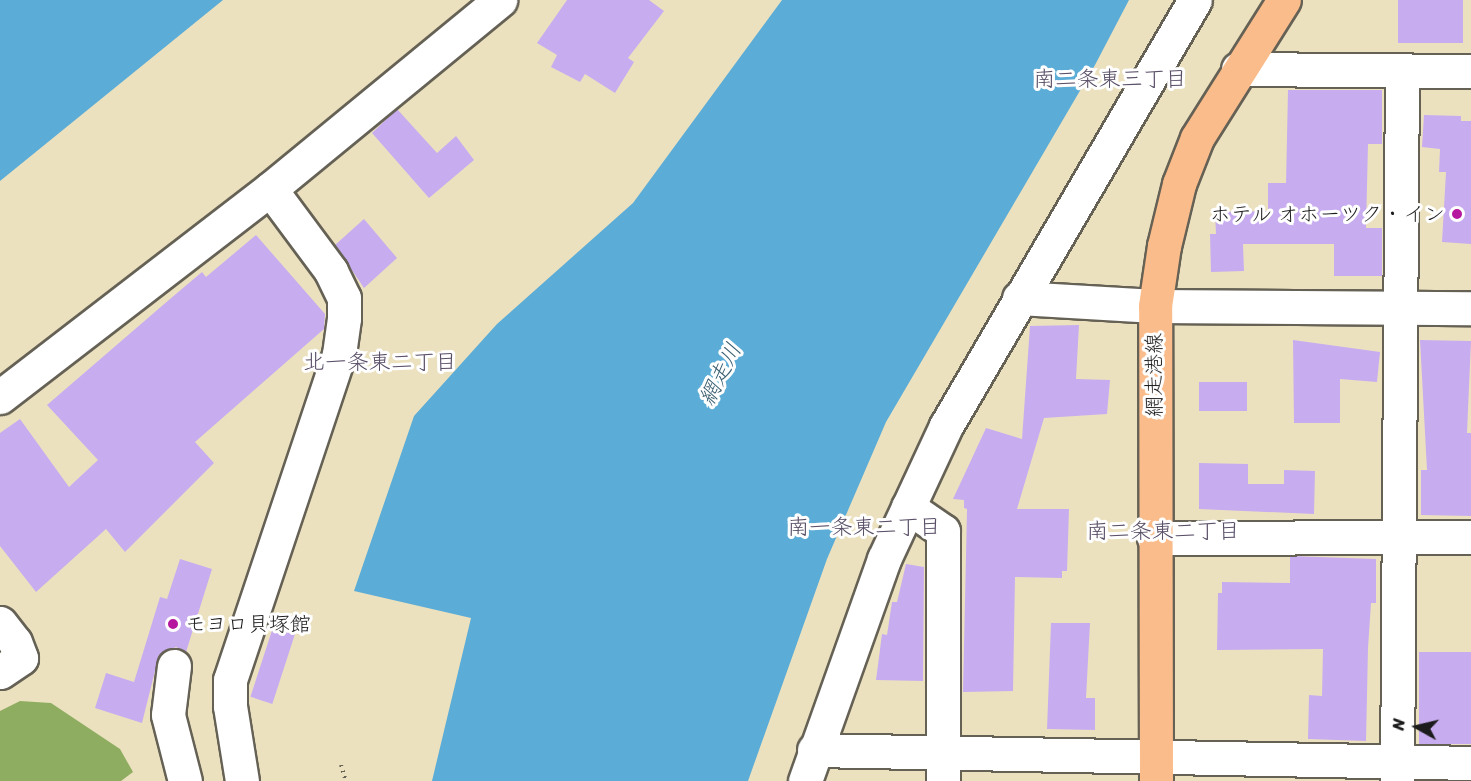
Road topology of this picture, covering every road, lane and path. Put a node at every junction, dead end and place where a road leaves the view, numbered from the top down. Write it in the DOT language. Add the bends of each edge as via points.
graph roads {
  1 [pos="500,0"];
  2 [pos="1195,0"];
  3 [pos="1284,0"];
  4 [pos="1238,69"];
  5 [pos="1402,70"];
  6 [pos="1471,71"];
  7 [pos="270,189"];
  8 [pos="1019,298"];
  9 [pos="1155,306"];
  10 [pos="1398,308"];
  11 [pos="1471,308"];
  12 [pos="0,397"];
  13 [pos="908,507"];
  14 [pos="1396,537"];
  15 [pos="1471,537"];
  16 [pos="1154,538"];
  17 [pos="0,623"];
  18 [pos="174,666"];
  19 [pos="0,672"];
  20 [pos="814,750"];
  21 [pos="1471,763"];
  22 [pos="341,765"];
  23 [pos="944,767"];
  24 [pos="1156,770"];
  25 [pos="1397,772"];
  26 [pos="185,781"];
  27 [pos="242,781"];
  28 [pos="346,781"];
  29 [pos="805,781"];
  1 -- 7 [label="street"];
  2 -- 8 [label="street"];
  3 -- 4 [label="main road, 網走港線"];
  4 -- 5 [label="street"];
  4 -- 9 [label="main road, 網走港線" via="1197,138 1179,184"];
  5 -- 6 [label="street"];
  5 -- 10 [label="street"];
  7 -- 12 [label="street"];
  7 -- 27 [label="street" via="331,271 344,298 344,318 339,354 230,680 230,706"];
  8 -- 9 [label="street"];
  8 -- 13 [label="street" via="946,426"];
  9 -- 10 [label="street"];
  9 -- 16 [label="main road, 網走港線"];
  10 -- 11 [label="street"];
  10 -- 14 [label="street"];
  13 -- 20 [label="street" via="884,560"];
  13 -- 23 [label="street" via="943,531"];
  14 -- 15 [label="street"];
  14 -- 16 [label="street"];
  14 -- 25 [label="street"];
  16 -- 24 [label="main road, 網走港線"];
  17 -- 19 [label="street" via="15,642 21,658"];
  18 -- 26 [label="street" via="168,715"];
  20 -- 23 [label="street"];
  20 -- 29 [label="street"];
  21 -- 25 [label="street"];
  22 -- 28 [label="path"];
  23 -- 24 [label="street"];
  24 -- 25 [label="street"];
}
